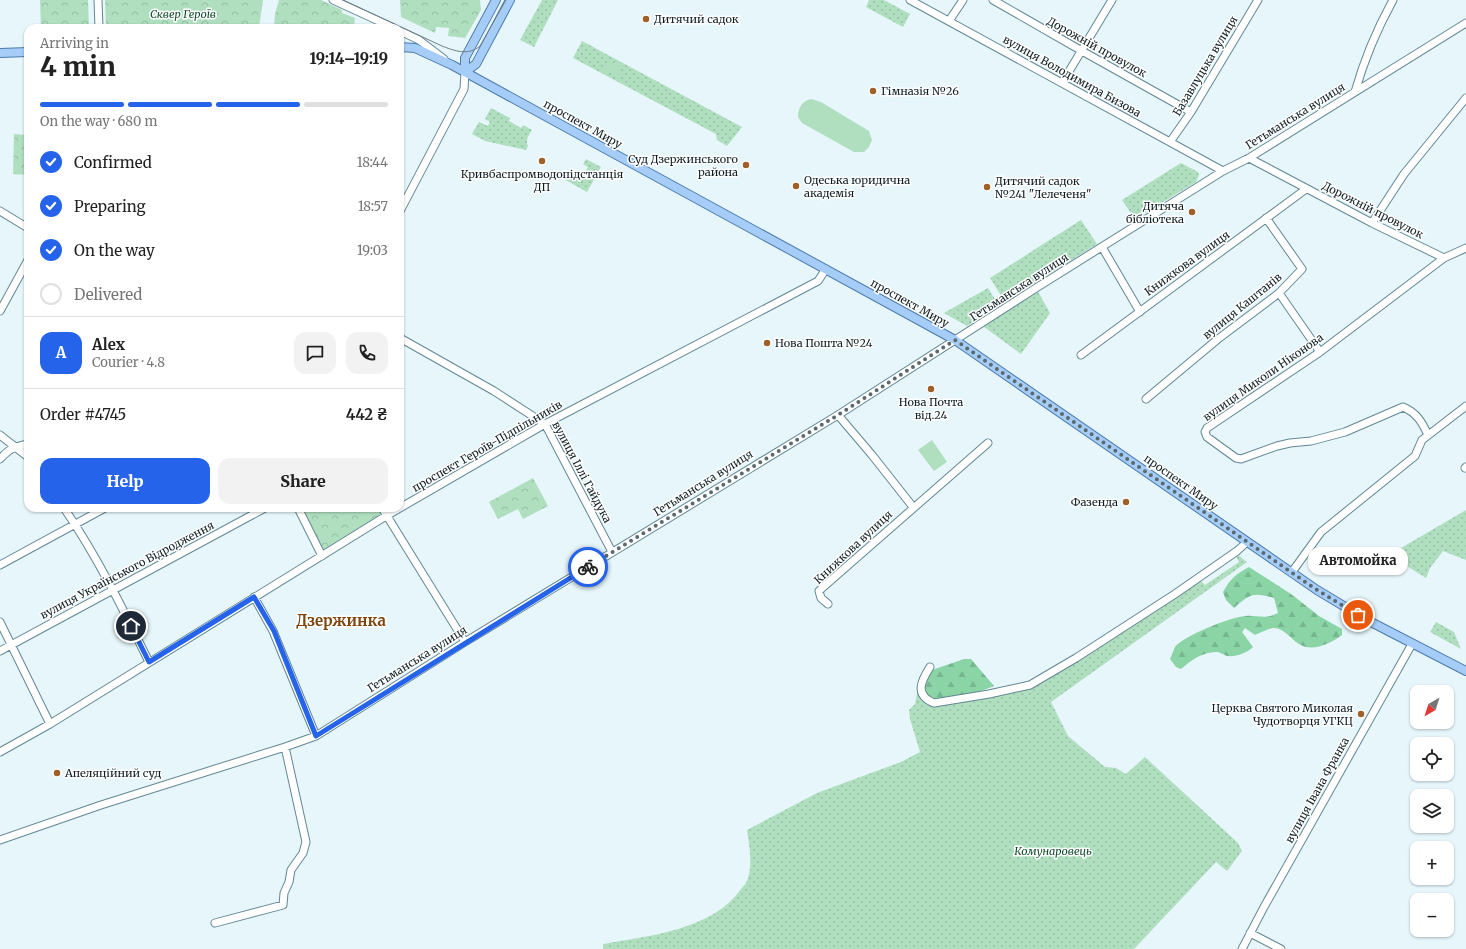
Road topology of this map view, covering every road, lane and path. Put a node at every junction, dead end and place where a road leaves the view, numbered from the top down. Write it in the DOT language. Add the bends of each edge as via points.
graph roads {
  1 [pos="98,0"];
  2 [pos="333,0"];
  3 [pos="496,0"];
  4 [pos="510,0"];
  5 [pos="910,0"];
  6 [pos="964,0"];
  7 [pos="993,0"];
  8 [pos="1112,0"];
  9 [pos="1258,0"];
  10 [pos="1393,0"];
  11 [pos="949,21"];
  12 [pos="1466,23"];
  13 [pos="99,24"];
  14 [pos="385,24"];
  15 [pos="404,33"];
  16 [pos="404,47"];
  17 [pos="1082,51"];
  18 [pos="24,52"];
  19 [pos="0,53"];
  20 [pos="452,65"];
  21 [pos="465,72"];
  22 [pos="1062,83"];
  23 [pos="1355,92"];
  24 [pos="1466,98"];
  25 [pos="1191,112"];
  26 [pos="1170,142"];
  27 [pos="1249,158"];
  28 [pos="1223,171"];
  29 [pos="1306,189"];
  30 [pos="404,203"];
  31 [pos="0,211"];
  32 [pos="1266,218"];
  33 [pos="1372,223"];
  34 [pos="24,226"];
  35 [pos="1102,247"];
  36 [pos="1466,248"];
  37 [pos="1444,258"];
  38 [pos="24,267"];
  39 [pos="826,269"];
  40 [pos="1279,293"];
  41 [pos="0,311"];
  42 [pos="1140,312"];
  43 [pos="404,340"];
  44 [pos="955,340"];
  45 [pos="1320,352"];
  46 [pos="1081,355"];
  47 [pos="1146,399"];
  48 [pos="1466,406"];
  49 [pos="838,415"];
  50 [pos="545,424"];
  51 [pos="0,435"];
  52 [pos="1428,435"];
  53 [pos="988,443"];
  54 [pos="24,445"];
  55 [pos="16,446"];
  56 [pos="24,453"];
  57 [pos="0,458"];
  58 [pos="404,506"];
  59 [pos="913,507"];
  60 [pos="67,512"];
  61 [pos="98,512"];
  62 [pos="258,512"];
  63 [pos="300,512"];
  64 [pos="384,512"];
  65 [pos="393,512"];
  66 [pos="386,516"];
  67 [pos="75,524"];
  68 [pos="1248,542"];
  69 [pos="612,552"];
  70 [pos="322,556"];
  71 [pos="0,565"];
  72 [pos="1292,572"];
  73 [pos="114,590"];
  74 [pos="254,597"];
  75 [pos="828,604"];
  76 [pos="0,622"];
  77 [pos="465,642"];
  78 [pos="12,644"];
  79 [pos="1412,644"];
  80 [pos="0,651"];
  81 [pos="149,662"];
  82 [pos="930,667"];
  83 [pos="1466,671"];
  84 [pos="50,724"];
  85 [pos="316,736"];
  86 [pos="285,747"];
  87 [pos="0,752"];
  88 [pos="1,838"];
  89 [pos="215,923"];
  90 [pos="1250,933"];
  91 [pos="1242,949"];
  92 [pos="1282,949"];
  1 -- 13 [label="street"];
  2 -- 14 [label="street"];
  3 -- 21 [label="main road" via="465,58"];
  4 -- 21 [label="main road" via="476,64"];
  5 -- 11 [label="street, вулиця Володимира Бизова"];
  6 -- 11 [label="street"];
  7 -- 17 [label="street, Дорожній провулок"];
  8 -- 17 [label="street"];
  9 -- 25 [label="street, Базавлуцька вулиця"];
  10 -- 23 [label="street" via="1374,39"];
  11 -- 22 [label="street, вулиця Володимира Бизова"];
  12 -- 23 [label="street, Гетьманська вулиця"];
  15 -- 20 [label="street" via="419,40"];
  16 -- 20 [label="main road, проспект Миру" via="415,48"];
  17 -- 22 [label="street"];
  17 -- 25 [label="street, Дорожній провулок"];
  18 -- 19 [label="main road"];
  20 -- 21 [label="main road, проспект Миру"];
  21 -- 30 [label="street" via="464,89"];
  21 -- 39 [label="main road, проспект Миру"];
  22 -- 26 [label="street, вулиця Володимира Бизова"];
  23 -- 27 [label="street, Гетьманська вулиця"];
  24 -- 33 [label="street" via="1404,174"];
  25 -- 26 [label="street, Базавлуцька вулиця"];
  26 -- 28 [label="street, вулиця Володимира Бизова"];
  27 -- 28 [label="street, Гетьманська вулиця"];
  27 -- 29 [label="street, Дорожній провулок"];
  28 -- 35 [label="street, Гетьманська вулиця"];
  29 -- 32 [label="street, Книжкова вулиця"];
  29 -- 33 [label="street, Дорожній провулок"];
  31 -- 34 [label="street"];
  32 -- 40 [label="street, вулиця Каштанів" via="1302,269"];
  32 -- 42 [label="street, Книжкова вулиця"];
  33 -- 37 [label="street, Дорожній провулок"];
  35 -- 42 [label="street"];
  35 -- 44 [label="street, Гетьманська вулиця"];
  36 -- 37 [label="street, вулиця Миколи Ніконова"];
  37 -- 45 [label="street, вулиця Миколи Ніконова"];
  38 -- 41 [label="street"];
  39 -- 44 [label="main road, проспект Миру"];
  39 -- 50 [label="street, проспект Героїв-Підпільників" via="818,281"];
  40 -- 45 [label="street"];
  40 -- 47 [label="street, вулиця Каштанів" via="1218,339"];
  42 -- 46 [label="street, Книжкова вулиця"];
  43 -- 50 [label="street, вулиця Іллі Гайдука" via="494,391"];
  44 -- 49 [label="street, Гетьманська вулиця"];
  44 -- 68 [label="main road, проспект Миру"];
  45 -- 52 [label="street, вулиця Миколи Ніконова" via="1207,428 1207,437 1241,459 1276,446 1311,442 1345,432 1403,407 1416,415"];
  48 -- 52 [label="street"];
  49 -- 59 [label="street"];
  49 -- 69 [label="street, Гетьманська вулиця"];
  50 -- 58 [label="street, проспект Героїв-Підпільників"];
  50 -- 69 [label="street, вулиця Іллі Гайдука"];
  51 -- 55 [label="street"];
  52 -- 72 [label="street" via="1422,440 1415,456 1321,532"];
  53 -- 59 [label="street, Книжкова вулиця"];
  54 -- 55 [label="street"];
  55 -- 56 [label="street"];
  55 -- 57 [label="street"];
  59 -- 75 [label="street, Книжкова вулиця" via="819,591 821,598"];
  60 -- 67 [label="street"];
  61 -- 67 [label="street"];
  62 -- 73 [label="street, вулиця Українського Відродження"];
  63 -- 70 [label="street"];
  64 -- 66 [label="street"];
  65 -- 66 [label="street, проспект Героїв-Підпільників"];
  66 -- 70 [label="street, проспект Героїв-Підпільників"];
  66 -- 77 [label="street"];
  67 -- 71 [label="street"];
  67 -- 73 [label="street"];
  68 -- 72 [label="main road, проспект Миру"];
  68 -- 82 [label="street" via="1175,594 1030,685 934,703 922,695 921,687"];
  69 -- 77 [label="street, Гетьманська вулиця"];
  70 -- 74 [label="street, проспект Героїв-Підпільників"];
  72 -- 79 [label="main road, проспект Миру" via="1339,604"];
  73 -- 78 [label="street, вулиця Українського Відродження"];
  73 -- 81 [label="street"];
  74 -- 81 [label="street, проспект Героїв-Підпільників"];
  74 -- 85 [label="street" via="274,631"];
  76 -- 78 [label="street"];
  77 -- 85 [label="street, Гетьманська вулиця"];
  78 -- 80 [label="street, вулиця Українського Відродження"];
  78 -- 84 [label="street"];
  79 -- 83 [label="main road, проспект Миру"];
  79 -- 90 [label="street, вулиця Івана Франка"];
  81 -- 84 [label="street, проспект Героїв-Підпільників"];
  84 -- 87 [label="street, проспект Героїв-Підпільників"];
  85 -- 86 [label="street, Гетьманська вулиця"];
  86 -- 88 [label="street, Гетьманська вулиця"];
  86 -- 89 [label="street" via="306,842 303,853 291,870 283,905"];
  90 -- 91 [label="street, вулиця Івана Франка"];
  90 -- 92 [label="street"];
}
